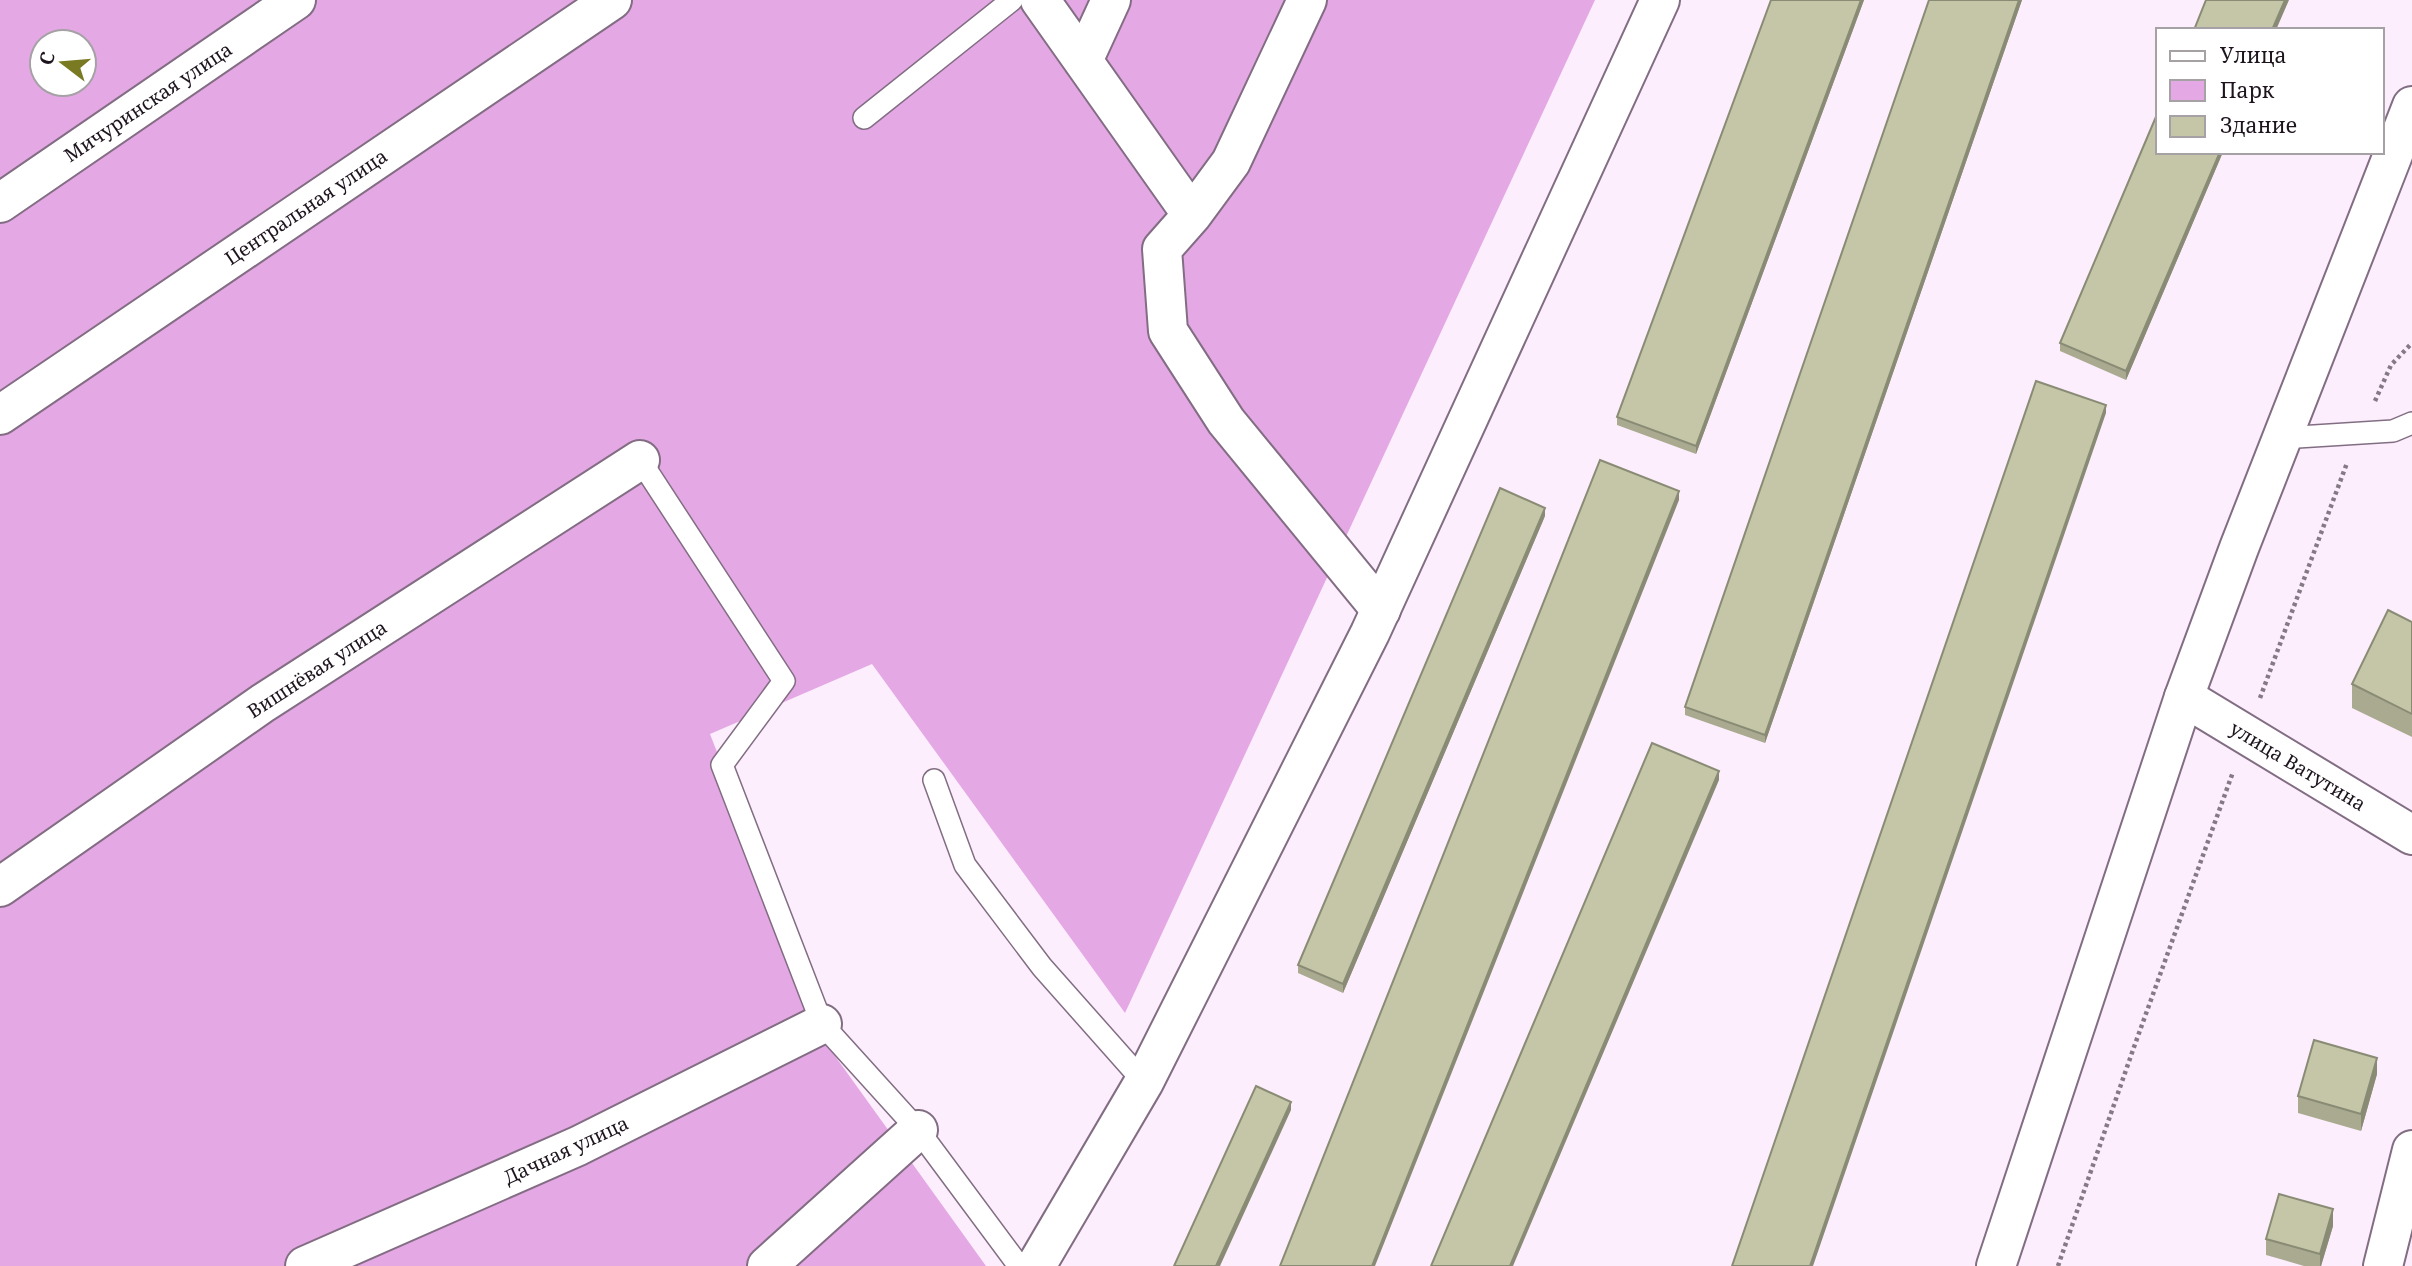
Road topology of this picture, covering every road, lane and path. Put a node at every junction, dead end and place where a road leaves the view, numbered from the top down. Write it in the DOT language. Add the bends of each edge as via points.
graph roads {
  1 [pos="296,0"];
  2 [pos="612,0"];
  3 [pos="1012,0"];
  4 [pos="1040,0"];
  5 [pos="1111,0"];
  6 [pos="1307,0"];
  7 [pos="1660,0"];
  8 [pos="1083,61"];
  9 [pos="2412,106"];
  10 [pos="864,118"];
  11 [pos="0,203"];
  12 [pos="1192,215"];
  13 [pos="2412,343"];
  14 [pos="0,415"];
  15 [pos="2412,423"];
  16 [pos="2361,433"];
  17 [pos="2282,438"];
  18 [pos="640,460"];
  19 [pos="1381,610"];
  20 [pos="2184,698"];
  21 [pos="2246,735"];
  22 [pos="934,780"];
  23 [pos="2412,835"];
  24 [pos="0,887"];
  25 [pos="822,1024"];
  26 [pos="1144,1082"];
  27 [pos="918,1130"];
  28 [pos="2412,1150"];
  29 [pos="305,1266"];
  30 [pos="767,1266"];
  31 [pos="1019,1266"];
  32 [pos="1036,1266"];
  33 [pos="1996,1266"];
  34 [pos="2058,1266"];
  35 [pos="2383,1266"];
  1 -- 11 [label="street, Мичуринская улица"];
  2 -- 14 [label="street, Центральная улица"];
  3 -- 10 [label="lane"];
  4 -- 8 [label="street"];
  5 -- 8 [label="street"];
  6 -- 12 [label="street" via="1231,162"];
  7 -- 19 [label="street"];
  8 -- 12 [label="street"];
  9 -- 17 [label="street"];
  12 -- 19 [label="street" via="1162,250 1168,331 1226,421"];
  13 -- 16 [label="path" via="2391,365"];
  15 -- 16 [label="lane" via="2393,431"];
  16 -- 17 [label="lane"];
  16 -- 21 [label="path"];
  17 -- 20 [label="street"];
  18 -- 24 [label="street, Вишнёвая улица" via="263,703"];
  18 -- 25 [label="lane" via="784,681 722,765"];
  19 -- 26 [label="street"];
  20 -- 21 [label="street, улица Ватутина"];
  20 -- 33 [label="street"];
  21 -- 23 [label="street, улица Ватутина"];
  21 -- 34 [label="path"];
  22 -- 26 [label="lane" via="965,865 1042,967"];
  25 -- 27 [label="lane"];
  25 -- 29 [label="street, Дачная улица" via="578,1146"];
  26 -- 32 [label="street"];
  27 -- 30 [label="street"];
  27 -- 31 [label="lane"];
  28 -- 35 [label="street"];
}
